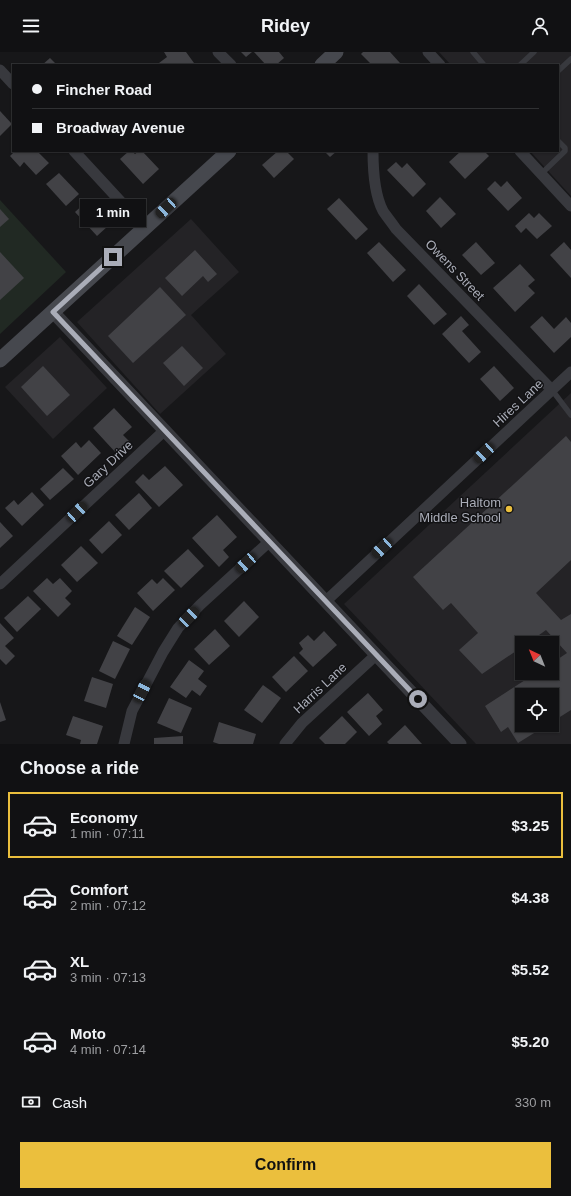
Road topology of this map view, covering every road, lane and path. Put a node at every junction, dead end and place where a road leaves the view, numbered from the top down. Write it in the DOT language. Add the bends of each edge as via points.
graph roads {
  1 [pos="218,52"];
  2 [pos="428,52"];
  3 [pos="473,52"];
  4 [pos="534,52"];
  5 [pos="571,59"];
  6 [pos="230,64"];
  7 [pos="439,64"];
  8 [pos="483,64"];
  9 [pos="521,64"];
  10 [pos="0,70"];
  11 [pos="559,70"];
  12 [pos="12,83"];
  13 [pos="559,142"];
  14 [pos="75,152"];
  15 [pos="227,152"];
  16 [pos="373,152"];
  17 [pos="521,152"];
  18 [pos="541,174"];
  19 [pos="571,206"];
  20 [pos="145,228"];
  21 [pos="53,312"];
  22 [pos="0,360"];
  23 [pos="571,372"];
  24 [pos="552,390"];
  25 [pos="571,415"];
  26 [pos="165,430"];
  27 [pos="270,541"];
  28 [pos="0,584"];
  29 [pos="326,601"];
  30 [pos="376,655"];
  31 [pos="124,744"];
  32 [pos="286,744"];
  33 [pos="460,744"];
  1 -- 6 [label="street"];
  2 -- 7 [label="street"];
  3 -- 8 [label="lane"];
  4 -- 9 [label="lane"];
  5 -- 11 [label="lane"];
  10 -- 12 [label="street"];
  13 -- 18 [label="lane" via="565,148 565,152"];
  14 -- 20 [label="street"];
  15 -- 20 [label="main road"];
  16 -- 24 [label="street, Owens Street" via="377,192 383,210 396,229"];
  17 -- 18 [label="street"];
  18 -- 19 [label="street"];
  20 -- 21 [label="main road"];
  21 -- 22 [label="main road"];
  21 -- 26 [label="street"];
  23 -- 24 [label="street, Hires Lane"];
  24 -- 25 [label="lane"];
  24 -- 29 [label="street, Hires Lane"];
  26 -- 27 [label="street"];
  26 -- 28 [label="street, Gary Drive"];
  27 -- 29 [label="street"];
  27 -- 31 [label="street" via="178,628 132,711"];
  29 -- 30 [label="street"];
  30 -- 32 [label="street, Harris Lane" via="302,723"];
  30 -- 33 [label="street"];
}
